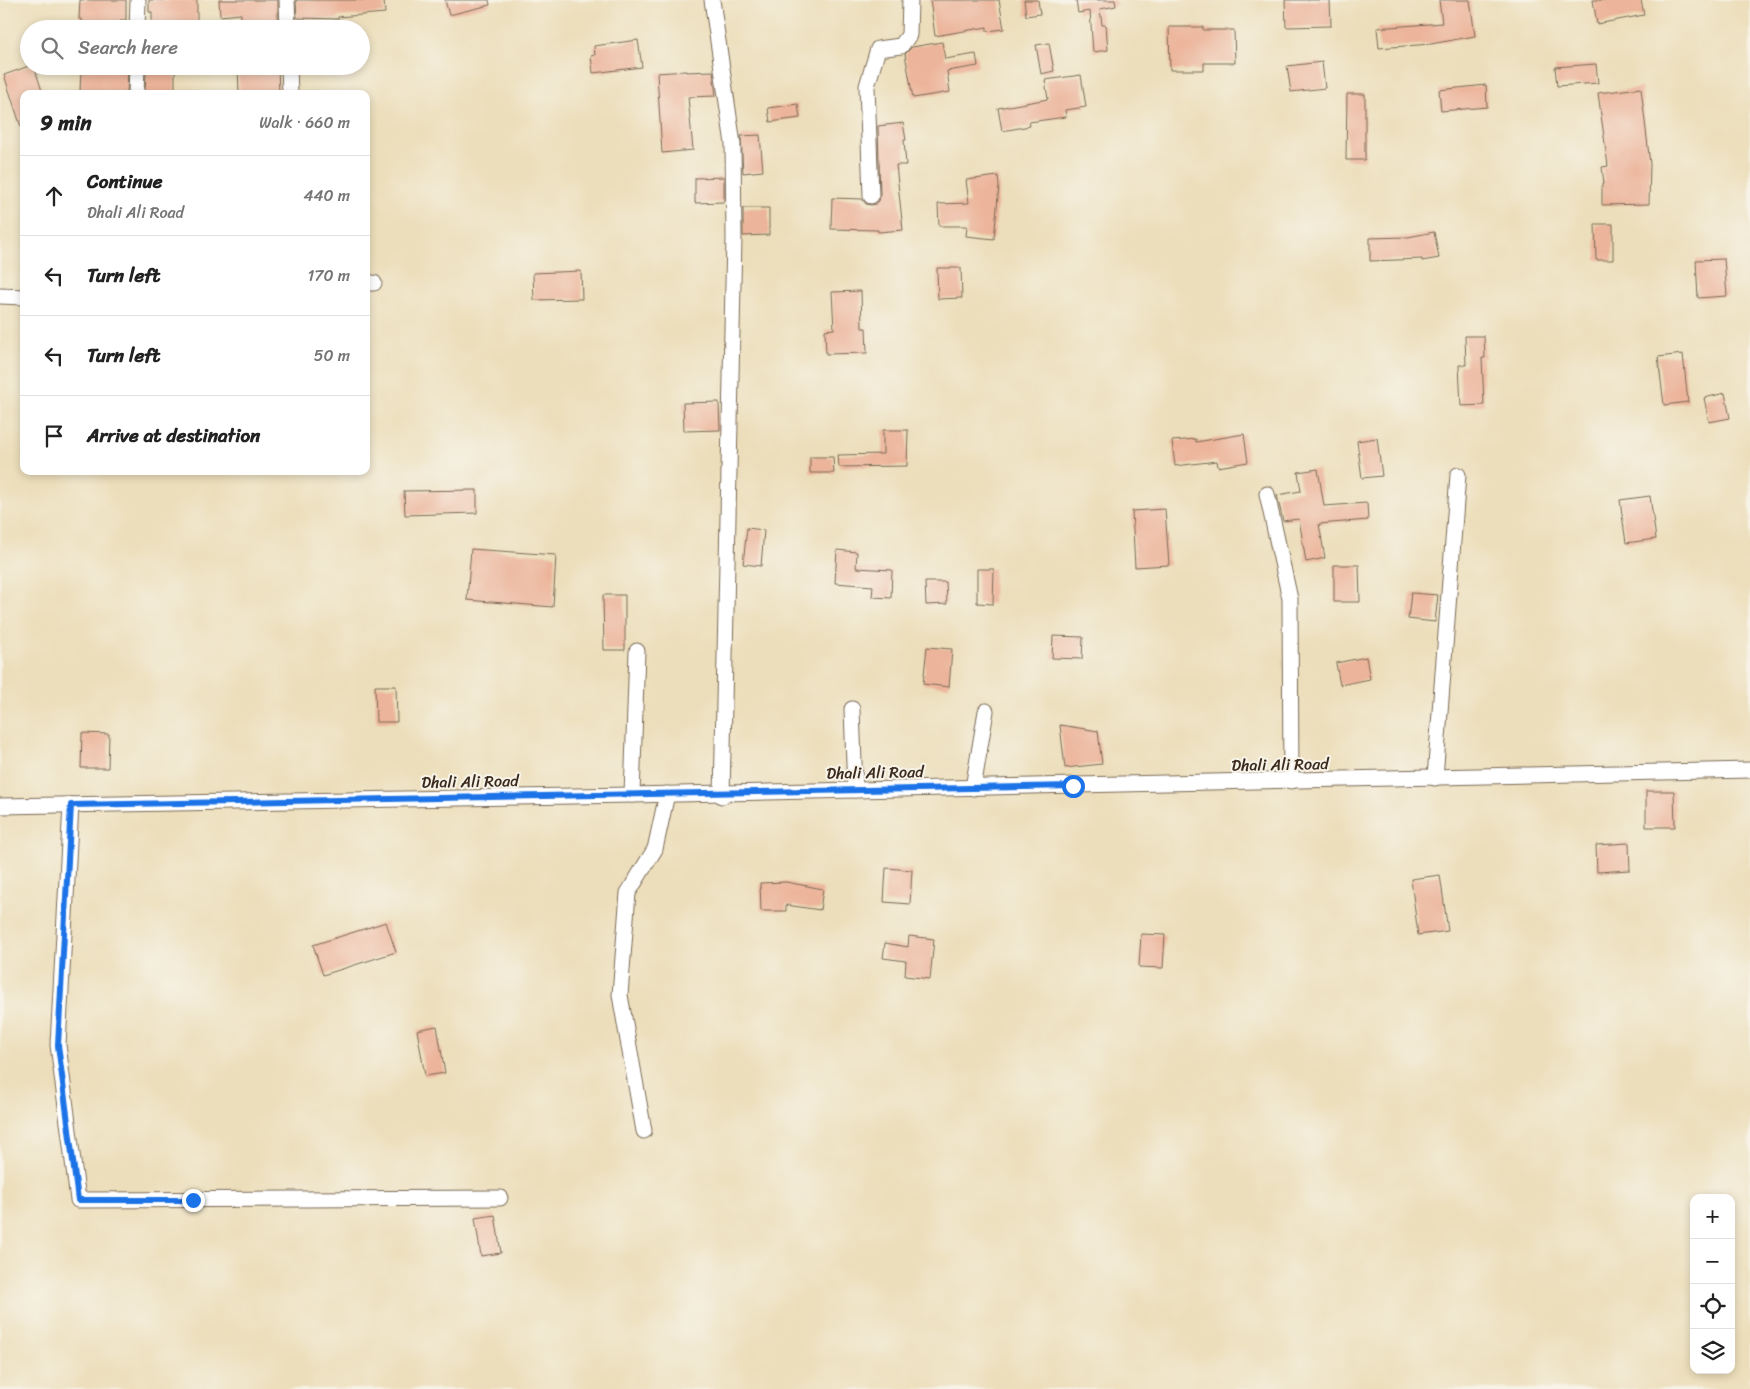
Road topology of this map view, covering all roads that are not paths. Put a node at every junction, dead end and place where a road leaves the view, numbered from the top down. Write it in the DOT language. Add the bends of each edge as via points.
graph roads {
  1 [pos="138,0"];
  2 [pos="287,0"];
  3 [pos="712,0"];
  4 [pos="910,0"];
  5 [pos="137,20"];
  6 [pos="288,20"];
  7 [pos="136,75"];
  8 [pos="289,75"];
  9 [pos="136,90"];
  10 [pos="290,90"];
  11 [pos="871,196"];
  12 [pos="0,296"];
  13 [pos="20,298"];
  14 [pos="1458,475"];
  15 [pos="1267,494"];
  16 [pos="637,650"];
  17 [pos="852,710"];
  18 [pos="986,711"];
  19 [pos="1750,770"];
  20 [pos="1435,778"];
  21 [pos="1291,781"];
  22 [pos="973,788"];
  23 [pos="855,790"];
  24 [pos="667,794"];
  25 [pos="721,794"];
  26 [pos="632,795"];
  27 [pos="71,805"];
  28 [pos="0,806"];
  29 [pos="644,1131"];
  30 [pos="500,1198"];
  1 -- 5 [label="street"];
  2 -- 6 [label="street"];
  3 -- 25 [label="street" via="733,144 734,209"];
  4 -- 11 [label="street" via="909,35 901,46 878,49 867,86"];
  7 -- 9 [label="street"];
  8 -- 10 [label="street"];
  12 -- 13 [label="street"];
  14 -- 20 [label="street"];
  15 -- 21 [label="street" via="1290,600"];
  16 -- 26 [label="street"];
  17 -- 23 [label="street"];
  18 -- 22 [label="street"];
  19 -- 20 [label="street, Dhali Ali Road"];
  20 -- 21 [label="street, Dhali Ali Road"];
  21 -- 22 [label="street, Dhali Ali Road"];
  22 -- 23 [label="street, Dhali Ali Road"];
  23 -- 25 [label="street, Dhali Ali Road"];
  24 -- 25 [label="street, Dhali Ali Road"];
  24 -- 26 [label="street, Dhali Ali Road"];
  24 -- 29 [label="street" via="655,849 628,893 620,995"];
  26 -- 27 [label="street, Dhali Ali Road"];
  27 -- 28 [label="street, Dhali Ali Road"];
  27 -- 30 [label="street" via="58,1045 78,1200"];
}
